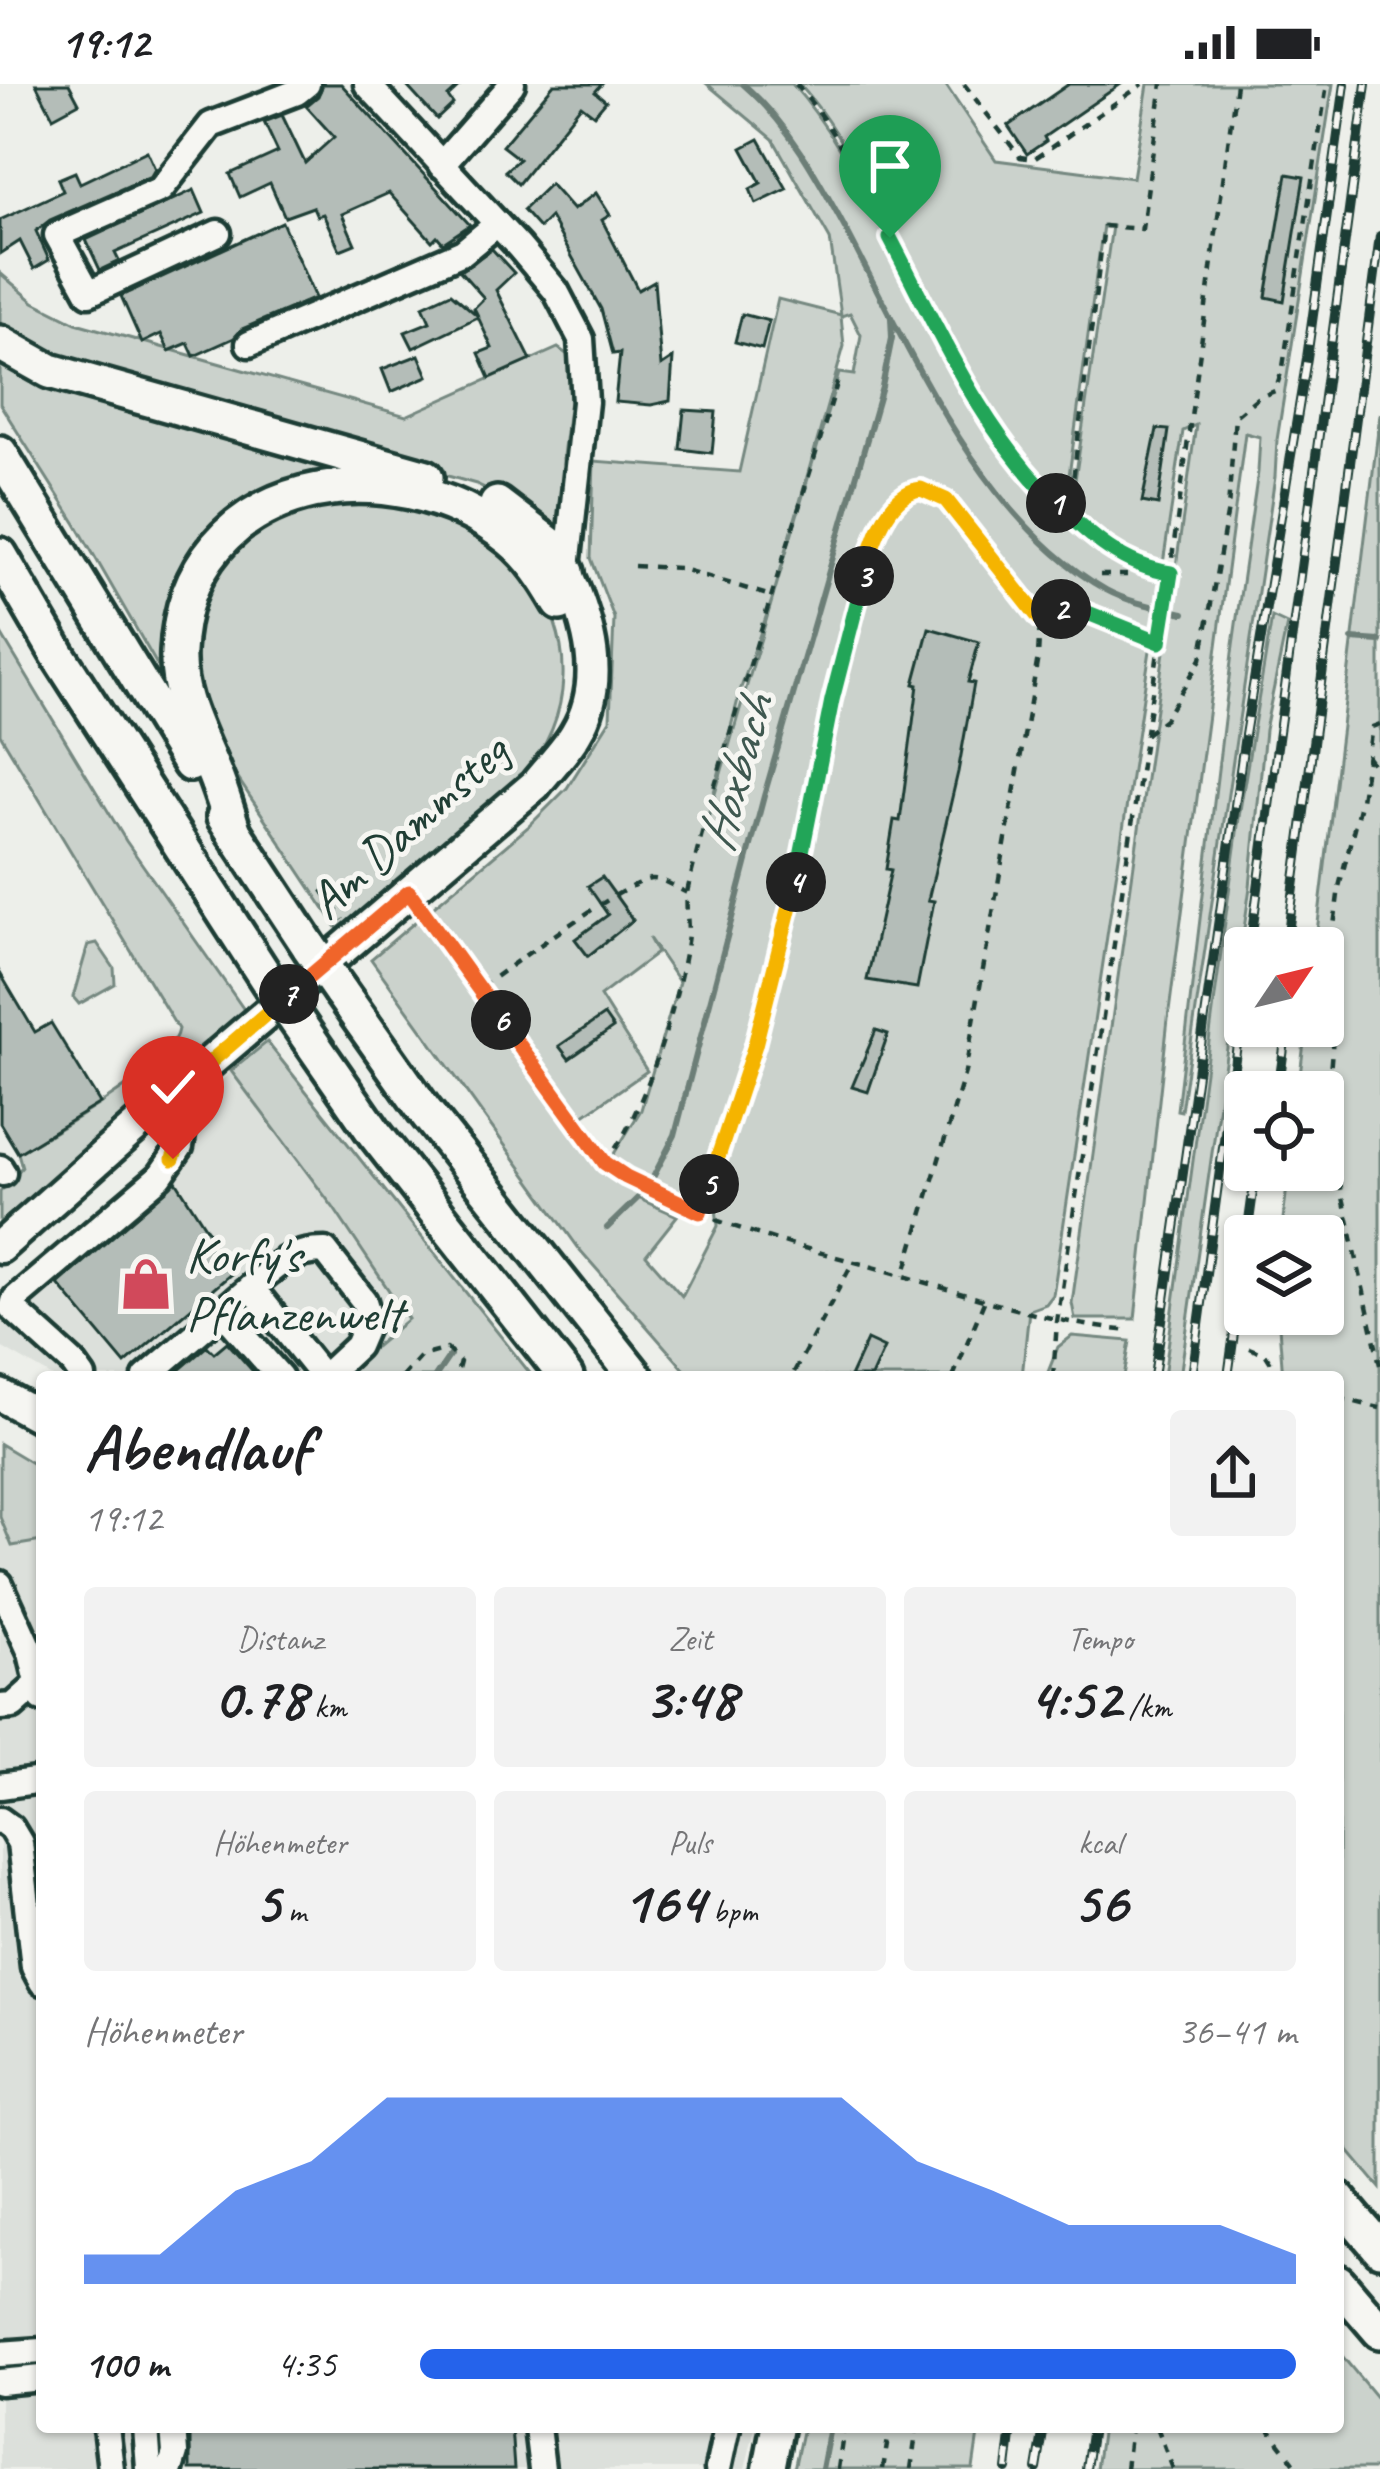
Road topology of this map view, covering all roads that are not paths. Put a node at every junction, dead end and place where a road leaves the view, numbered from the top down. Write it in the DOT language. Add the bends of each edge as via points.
graph roads {
  1 [pos="307,84"];
  2 [pos="367,84"];
  3 [pos="512,84"];
  4 [pos="441,165"];
  5 [pos="497,224"];
  6 [pos="218,233"];
  7 [pos="0,344"];
  8 [pos="249,344"];
  9 [pos="0,453"];
  10 [pos="0,555"];
  11 [pos="564,587"];
  12 [pos="234,833"];
  13 [pos="158,1107"];
  14 [pos="3,1246"];
  15 [pos="251,1287"];
  16 [pos="222,1311"];
  17 [pos="78,1371"];
  18 [pos="153,1371"];
  19 [pos="275,1371"];
  20 [pos="320,1371"];
  21 [pos="330,1371"];
  22 [pos="561,1371"];
  23 [pos="631,1371"];
  24 [pos="0,1394"];
  25 [pos="36,1415"];
  26 [pos="3,1600"];
  27 [pos="36,1679"];
  28 [pos="36,1694"];
  29 [pos="0,1707"];
  30 [pos="36,1781"];
  31 [pos="0,1786"];
  32 [pos="0,1820"];
  33 [pos="36,1971"];
  34 [pos="1344,2206"];
  35 [pos="1380,2249"];
  36 [pos="1344,2289"];
  37 [pos="1380,2331"];
  38 [pos="36,2351"];
  39 [pos="0,2354"];
  40 [pos="36,2379"];
  41 [pos="0,2382"];
  42 [pos="107,2433"];
  43 [pos="146,2433"];
  44 [pos="173,2433"];
  45 [pos="538,2433"];
  46 [pos="727,2433"];
  47 [pos="776,2433"];
  48 [pos="111,2469"];
  49 [pos="149,2469"];
  50 [pos="170,2469"];
  51 [pos="542,2469"];
  52 [pos="718,2469"];
  53 [pos="769,2469"];
  1 -- 6 [label="street" via="211,125 161,189 57,236 89,293"];
  2 -- 4 [label="street, Am Dammsteg"];
  3 -- 4 [label="street"];
  4 -- 5 [label="street, Am Dammsteg"];
  5 -- 8 [label="street" via="463,252"];
  5 -- 11 [label="street, Am Dammsteg" via="576,326 585,379"];
  7 -- 11 [label="highway" via="50,371 470,491 552,546"];
  9 -- 12 [label="highway"];
  10 -- 22 [label="highway, bridge" via="270,984 375,1134"];
  11 -- 12 [label="highway" via="508,537 456,507 385,488 313,488 250,516 200,569 178,646 191,725"];
  11 -- 13 [label="main road, Am Dammsteg" via="572,668 553,759 524,796"];
  12 -- 23 [label="highway, bridge" via="424,1110"];
  13 -- 14 [label="main road, Am Dammsteg"];
  13 -- 17 [label="street" via="182,1135 160,1176 15,1299 12,1309"];
  15 -- 16 [label="street"];
  15 -- 20 [label="street"];
  15 -- 21 [label="street" via="302,1250 325,1251 369,1318 357,1346"];
  16 -- 18 [label="street"];
  16 -- 19 [label="street"];
  24 -- 25 [label="main road"];
  26 -- 27 [label="street"];
  28 -- 29 [label="street"];
  30 -- 31 [label="street"];
  32 -- 33 [label="street" via="20,1843"];
  34 -- 35 [label="highway"];
  36 -- 37 [label="highway"];
  38 -- 39 [label="street"];
  40 -- 41 [label="street"];
  42 -- 48 [label="street"];
  43 -- 49 [label="street"];
  44 -- 50 [label="street"];
  45 -- 51 [label="street"];
  46 -- 52 [label="street"];
  47 -- 53 [label="main road"];
}
